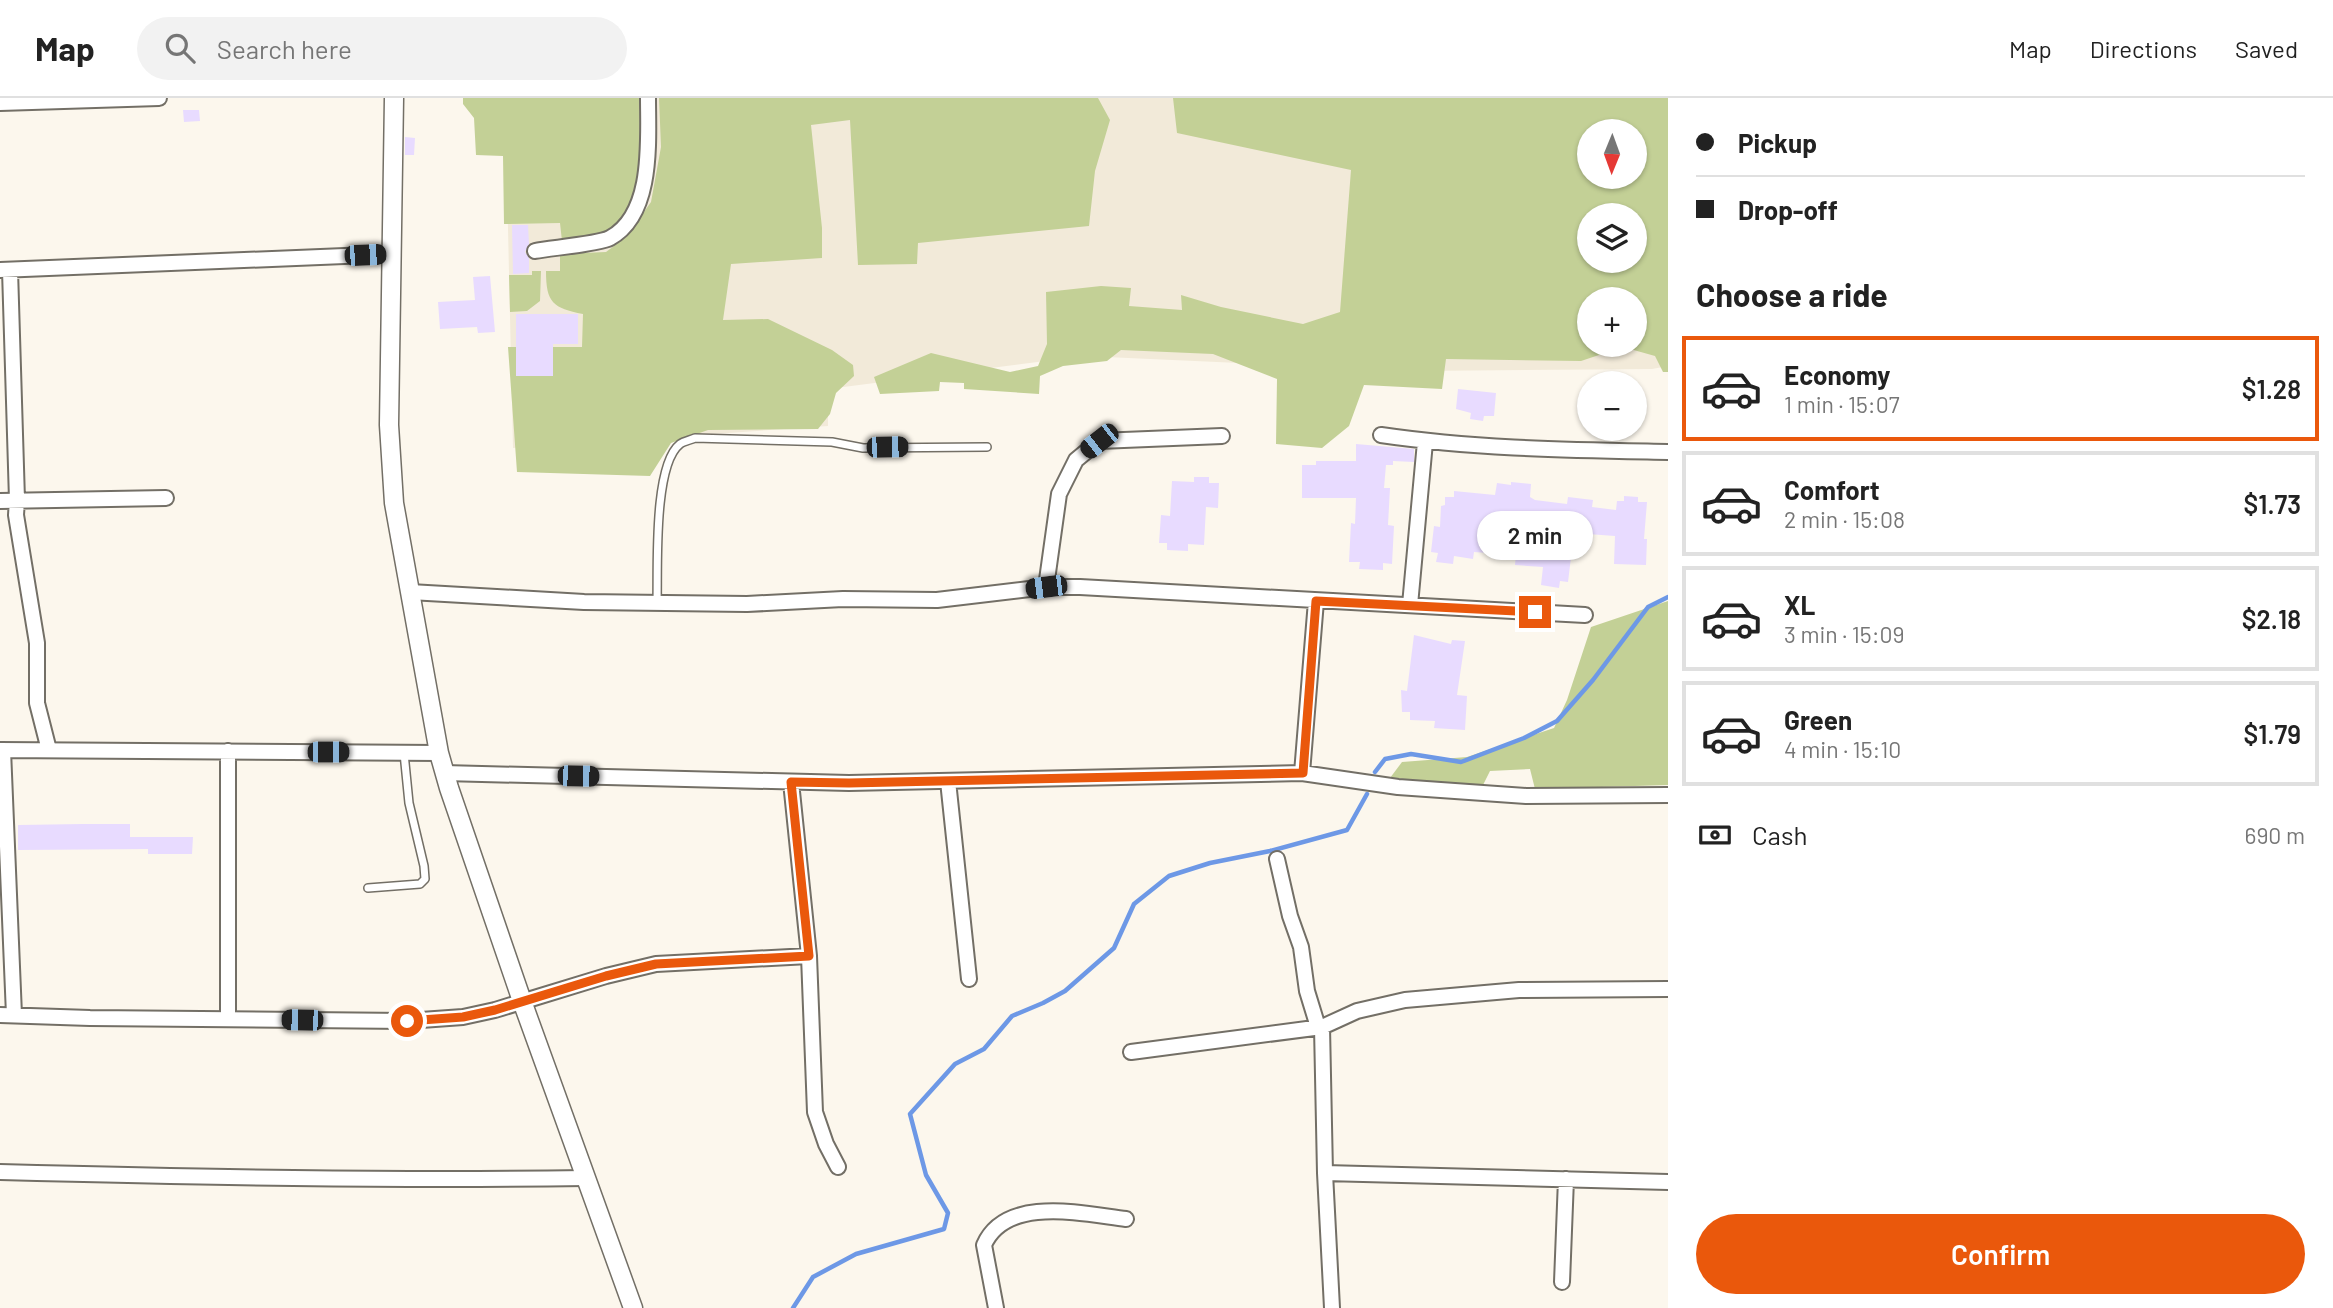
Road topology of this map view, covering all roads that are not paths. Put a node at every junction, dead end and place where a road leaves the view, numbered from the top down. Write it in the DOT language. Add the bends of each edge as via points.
graph roads {
  1 [pos="159,98"];
  2 [pos="394,98"];
  3 [pos="648,98"];
  4 [pos="0,103"];
  5 [pos="535,251"];
  6 [pos="393,254"];
  7 [pos="5,270"];
  8 [pos="1381,435"];
  9 [pos="1222,436"];
  10 [pos="1425,442"];
  11 [pos="987,447"];
  12 [pos="1668,452"];
  13 [pos="166,498"];
  14 [pos="17,500"];
  15 [pos="0,501"];
  16 [pos="1046,587"];
  17 [pos="410,592"];
  18 [pos="1316,601"];
  19 [pos="657,603"];
  20 [pos="1410,605"];
  21 [pos="1585,615"];
  22 [pos="1,750"];
  23 [pos="49,750"];
  24 [pos="228,751"];
  25 [pos="404,752"];
  26 [pos="439,752"];
  27 [pos="444,773"];
  28 [pos="1303,773"];
  29 [pos="948,781"];
  30 [pos="791,782"];
  31 [pos="1668,795"];
  32 [pos="1277,859"];
  33 [pos="368,888"];
  34 [pos="809,956"];
  35 [pos="969,979"];
  36 [pos="1668,989"];
  37 [pos="522,1000"];
  38 [pos="7,1015"];
  39 [pos="228,1018"];
  40 [pos="1320,1027"];
  41 [pos="1131,1052"];
  42 [pos="838,1167"];
  43 [pos="0,1172"];
  44 [pos="1325,1173"];
  45 [pos="586,1178"];
  46 [pos="1566,1179"];
  47 [pos="1668,1182"];
  48 [pos="1126,1219"];
  49 [pos="1562,1282"];
  50 [pos="634,1308"];
  51 [pos="996,1308"];
  52 [pos="1332,1308"];
  1 -- 4 [label="street"];
  2 -- 6 [label="street"];
  3 -- 5 [label="street" via="648,166 628,221 609,239"];
  6 -- 7 [label="street"];
  6 -- 17 [label="street" via="389,425 394,503"];
  7 -- 14 [label="street"];
  8 -- 10 [label="street"];
  9 -- 16 [label="street" via="1099,441 1076,460 1059,494"];
  10 -- 12 [label="street"];
  10 -- 20 [label="street"];
  11 -- 19 [label="lane" via="863,448 832,442 695,438 680,444 660,498"];
  13 -- 14 [label="street"];
  14 -- 15 [label="street"];
  14 -- 23 [label="street" via="22,562 37,643 37,703"];
  16 -- 18 [label="street"];
  16 -- 19 [label="street" via="937,600"];
  17 -- 19 [label="street"];
  17 -- 26 [label="street"];
  18 -- 20 [label="street"];
  18 -- 28 [label="street"];
  20 -- 21 [label="street"];
  22 -- 23 [label="street"];
  22 -- 38 [label="street"];
  23 -- 24 [label="street"];
  24 -- 25 [label="street"];
  24 -- 39 [label="street"];
  25 -- 26 [label="street"];
  25 -- 33 [label="lane" via="425,878 420,884"];
  26 -- 27 [label="street"];
  27 -- 30 [label="street"];
  27 -- 37 [label="street"];
  28 -- 29 [label="street"];
  28 -- 31 [label="street" via="1398,787 1526,796"];
  29 -- 30 [label="street"];
  29 -- 35 [label="street"];
  30 -- 34 [label="street"];
  32 -- 40 [label="street" via="1301,947 1307,991"];
  34 -- 37 [label="street" via="656,964"];
  34 -- 42 [label="street" via="815,1112"];
  36 -- 40 [label="street" via="1518,990 1405,1000 1357,1011"];
  37 -- 39 [label="street" via="463,1017 407,1021"];
  37 -- 45 [label="street"];
  38 -- 39 [label="street"];
  40 -- 41 [label="street"];
  40 -- 44 [label="street"];
  43 -- 45 [label="street" via="216,1178"];
  44 -- 46 [label="street"];
  44 -- 52 [label="street"];
  45 -- 50 [label="street"];
  46 -- 47 [label="street"];
  46 -- 49 [label="street"];
  48 -- 51 [label="street" via="1062,1211 1011,1218 988,1235 984,1245"];
}
